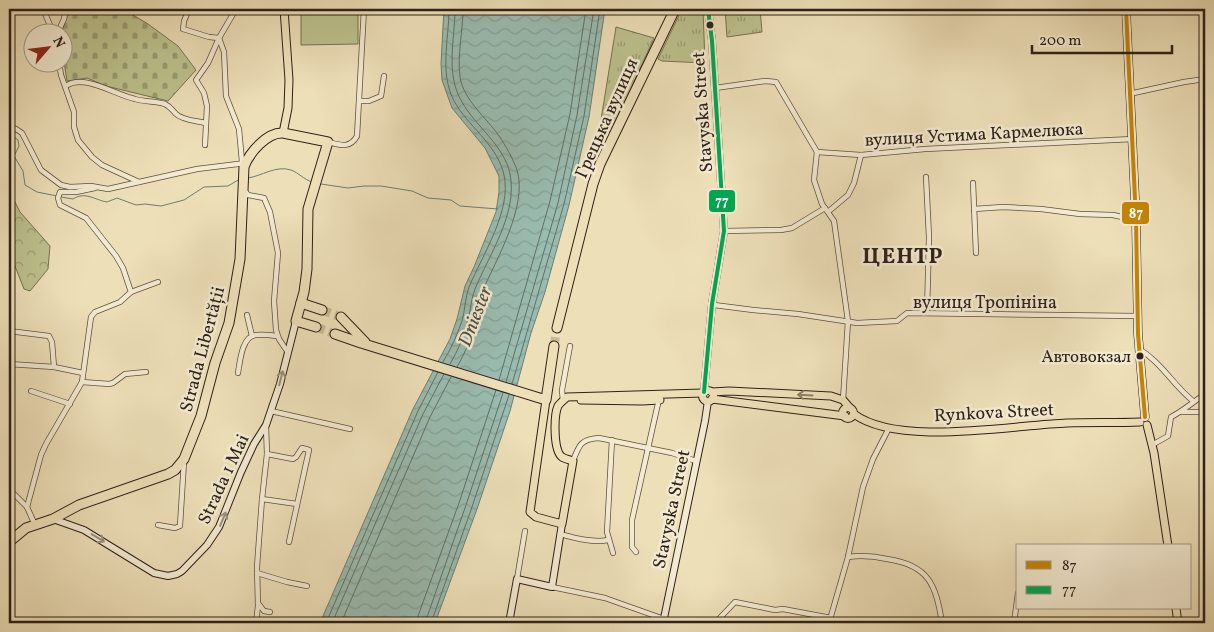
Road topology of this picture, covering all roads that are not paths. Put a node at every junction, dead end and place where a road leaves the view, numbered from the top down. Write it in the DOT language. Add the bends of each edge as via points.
graph roads {
  1 [pos="43,9"];
  2 [pos="66,9"];
  3 [pos="189,9"];
  4 [pos="236,9"];
  5 [pos="284,9"];
  6 [pos="364,9"];
  7 [pos="675,9"];
  8 [pos="708,9"];
  9 [pos="712,9"];
  10 [pos="1126,9"];
  11 [pos="49,22"];
  12 [pos="63,22"];
  13 [pos="219,38"];
  14 [pos="61,72"];
  15 [pos="384,76"];
  16 [pos="1205,79"];
  17 [pos="66,86"];
  18 [pos="717,88"];
  19 [pos="1130,94"];
  20 [pos="360,101"];
  21 [pos="205,123"];
  22 [pos="9,127"];
  23 [pos="283,132"];
  24 [pos="1133,139"];
  25 [pos="328,142"];
  26 [pos="205,144"];
  27 [pos="817,152"];
  28 [pos="862,156"];
  29 [pos="244,163"];
  30 [pos="926,177"];
  31 [pos="139,182"];
  32 [pos="973,183"];
  33 [pos="243,186"];
  34 [pos="95,188"];
  35 [pos="974,209"];
  36 [pos="827,210"];
  37 [pos="1136,220"];
  38 [pos="726,232"];
  39 [pos="976,253"];
  40 [pos="158,282"];
  41 [pos="131,292"];
  42 [pos="301,303"];
  43 [pos="714,305"];
  44 [pos="322,310"];
  45 [pos="926,314"];
  46 [pos="247,315"];
  47 [pos="1138,316"];
  48 [pos="341,317"];
  49 [pos="296,321"];
  50 [pos="848,321"];
  51 [pos="316,327"];
  52 [pos="557,328"];
  53 [pos="9,331"];
  54 [pos="335,334"];
  55 [pos="252,336"];
  56 [pos="277,336"];
  57 [pos="367,344"];
  58 [pos="554,346"];
  59 [pos="570,346"];
  60 [pos="1139,349"];
  61 [pos="287,350"];
  62 [pos="9,364"];
  63 [pos="54,367"];
  64 [pos="146,372"];
  65 [pos="84,373"];
  66 [pos="238,373"];
  67 [pos="82,382"];
  68 [pos="31,391"];
  69 [pos="1205,394"];
  70 [pos="707,395"];
  71 [pos="660,398"];
  72 [pos="546,400"];
  73 [pos="843,400"];
  74 [pos="564,401"];
  75 [pos="1193,402"];
  76 [pos="70,404"];
  77 [pos="271,411"];
  78 [pos="852,411"];
  79 [pos="1181,412"];
  80 [pos="1205,412"];
  81 [pos="1144,422"];
  82 [pos="266,425"];
  83 [pos="889,428"];
  84 [pos="350,429"];
  85 [pos="612,440"];
  86 [pos="1152,446"];
  87 [pos="648,448"];
  88 [pos="267,454"];
  89 [pos="184,459"];
  90 [pos="573,461"];
  91 [pos="696,461"];
  92 [pos="9,489"];
  93 [pos="262,499"];
  94 [pos="297,504"];
  95 [pos="27,507"];
  96 [pos="53,519"];
  97 [pos="562,524"];
  98 [pos="34,525"];
  99 [pos="158,525"];
  100 [pos="525,531"];
  101 [pos="560,534"];
  102 [pos="608,540"];
  103 [pos="9,542"];
  104 [pos="289,542"];
  105 [pos="1166,544"];
  106 [pos="1166,544"];
  107 [pos="636,552"];
  108 [pos="613,553"];
  109 [pos="848,557"];
  110 [pos="257,573"];
  111 [pos="268,575"];
  112 [pos="518,579"];
  113 [pos="307,586"];
  114 [pos="552,587"];
  115 [pos="258,588"];
  116 [pos="258,600"];
  117 [pos="1016,608"];
  118 [pos="1174,610"];
  119 [pos="1175,610"];
  120 [pos="270,612"];
  121 [pos="663,621"];
  122 [pos="830,621"];
  123 [pos="256,623"];
  124 [pos="509,623"];
  125 [pos="715,623"];
  126 [pos="942,623"];
  127 [pos="1014,623"];
  128 [pos="1174,623"];
  129 [pos="1178,623"];
  1 -- 11 [label="street"];
  2 -- 12 [label="street"];
  3 -- 13 [label="street" via="183,29"];
  4 -- 13 [label="street"];
  5 -- 23 [label="main road" via="289,80"];
  6 -- 20 [label="street"];
  7 -- 52 [label="highway, Грецька вулиця" via="600,164"];
  8 -- 18 [label="main road, Stavyska Street"];
  9 -- 18 [label="main road, Stavyska Street"];
  10 -- 19 [label="main road"];
  13 -- 21 [label="street" via="196,80 207,106"];
  13 -- 29 [label="street" via="224,52 226,96 239,129"];
  14 -- 17 [label="street"];
  15 -- 20 [label="street" via="381,96"];
  16 -- 19 [label="street"];
  17 -- 21 [label="street" via="83,81 133,99 160,102 180,117"];
  17 -- 31 [label="street" via="78,140 102,165"];
  18 -- 27 [label="street" via="776,82"];
  18 -- 38 [label="main road, Stavyska Street"];
  19 -- 24 [label="main road"];
  20 -- 25 [label="street" via="357,136 345,146"];
  21 -- 26 [label="street"];
  22 -- 34 [label="street" via="22,133 41,170 51,178 61,185"];
  23 -- 25 [label="highway"];
  23 -- 29 [label="highway" via="271,134"];
  24 -- 28 [label="street, вулиця Устима Кармелюка" via="925,149"];
  24 -- 37 [label="main road"];
  25 -- 42 [label="highway" via="308,215 307,269"];
  27 -- 28 [label="street, вулиця Устима Кармелюка"];
  27 -- 36 [label="street" via="814,180"];
  28 -- 36 [label="street" via="848,195"];
  29 -- 31 [label="street"];
  29 -- 33 [label="highway, Strada Libertății"];
  30 -- 45 [label="street" via="929,237"];
  31 -- 34 [label="street" via="123,187"];
  32 -- 35 [label="street"];
  33 -- 56 [label="street" via="248,195 264,198 272,219 278,253 274,307"];
  33 -- 89 [label="highway, Strada Libertății" via="240,260 229,323 201,416"];
  34 -- 41 [label="street" via="60,192 60,205 86,218 116,256"];
  35 -- 37 [label="street" via="1048,209"];
  35 -- 39 [label="street"];
  36 -- 38 [label="street" via="792,228"];
  36 -- 50 [label="street" via="834,221"];
  37 -- 47 [label="main road"];
  38 -- 43 [label="main road, Stavyska Street"];
  38 -- 70 [label="main road, Stavyska Street" via="712,304"];
  40 -- 41 [label="street"];
  41 -- 65 [label="street" via="120,302 95,312 91,317"];
  42 -- 44 [label="highway"];
  42 -- 49 [label="highway"];
  43 -- 50 [label="street, вулиця Тропініна"];
  43 -- 70 [label="main road, Stavyska Street"];
  45 -- 47 [label="street, вулиця Тропініна"];
  45 -- 50 [label="street, вулиця Тропініна" via="907,313 897,321"];
  46 -- 55 [label="street"];
  47 -- 60 [label="main road"];
  48 -- 57 [label="highway"];
  49 -- 51 [label="highway"];
  49 -- 61 [label="main road"];
  50 -- 73 [label="street"];
  53 -- 63 [label="street" via="49,336"];
  54 -- 57 [label="highway"];
  55 -- 56 [label="street"];
  55 -- 66 [label="street" via="243,349"];
  56 -- 61 [label="street"];
  57 -- 72 [label="highway"];
  58 -- 72 [label="highway"];
  59 -- 74 [label="street" via="562,390"];
  60 -- 75 [label="street" via="1152,357"];
  60 -- 81 [label="main road"];
  77 -- 61 [label="main road, one-way"];
  62 -- 63 [label="street"];
  63 -- 65 [label="street"];
  64 -- 67 [label="street" via="125,374 109,384"];
  65 -- 67 [label="street"];
  67 -- 76 [label="street"];
  68 -- 76 [label="street"];
  69 -- 75 [label="street"];
  70 -- 71 [label="main road"];
  73 -- 70 [label="main road, one-way" via="831,396 729,392"];
  70 -- 78 [label="main road" via="849,418"];
  70 -- 91 [label="main road, Stavyska Street"];
  71 -- 74 [label="main road" via="577,396 567,397"];
  71 -- 87 [label="street"];
  72 -- 97 [label="main road" via="529,507 532,514"];
  73 -- 78 [label="main road, Rynkova Street"];
  74 -- 90 [label="main road" via="558,406 556,444 562,458"];
  75 -- 79 [label="street"];
  76 -- 95 [label="street" via="41,455"];
  77 -- 82 [label="main road"];
  77 -- 84 [label="street"];
  78 -- 83 [label="main road, Rynkova Street" via="860,418"];
  79 -- 80 [label="street"];
  79 -- 86 [label="street" via="1171,417 1168,436"];
  81 -- 83 [label="main road, Rynkova Street" via="1061,423 959,432"];
  81 -- 86 [label="main road"];
  81 -- 105 [label="main road"];
  82 -- 88 [label="street"];
  96 -- 82 [label="main road, Strada 1 Mai, one-way" via="84,530 154,573 177,574 199,554 219,527 241,472"];
  83 -- 109 [label="street" via="863,487"];
  85 -- 87 [label="street"];
  85 -- 90 [label="street" via="588,439 578,449"];
  85 -- 102 [label="street"];
  86 -- 106 [label="main road"];
  87 -- 91 [label="street"];
  87 -- 107 [label="street" via="632,520 632,547"];
  88 -- 93 [label="street"];
  88 -- 94 [label="street" via="293,459 302,448 309,450"];
  89 -- 96 [label="highway, Strada Libertății" via="168,474 79,505"];
  89 -- 99 [label="street" via="180,526"];
  90 -- 97 [label="main road"];
  91 -- 121 [label="main road, Stavyska Street"];
  92 -- 95 [label="street"];
  93 -- 94 [label="street"];
  93 -- 110 [label="street"];
  94 -- 104 [label="street"];
  95 -- 98 [label="street"];
  96 -- 98 [label="highway, Strada Libertății"];
  97 -- 101 [label="main road"];
  98 -- 103 [label="highway, Strada Libertății"];
  100 -- 112 [label="street"];
  101 -- 102 [label="street" via="578,539"];
  101 -- 114 [label="main road"];
  102 -- 108 [label="street"];
  109 -- 122 [label="street"];
  109 -- 126 [label="street" via="896,560 922,571 933,588"];
  110 -- 111 [label="street"];
  110 -- 115 [label="street"];
  111 -- 113 [label="street"];
  111 -- 115 [label="street" via="262,578"];
  112 -- 114 [label="main road"];
  112 -- 124 [label="main road"];
  114 -- 121 [label="street" via="604,598"];
  115 -- 116 [label="street"];
  116 -- 120 [label="street" via="261,608"];
  116 -- 123 [label="street"];
  117 -- 127 [label="street"];
  118 -- 128 [label="main road"];
  119 -- 129 [label="main road"];
  122 -- 125 [label="street" via="783,609 735,602"];
}
